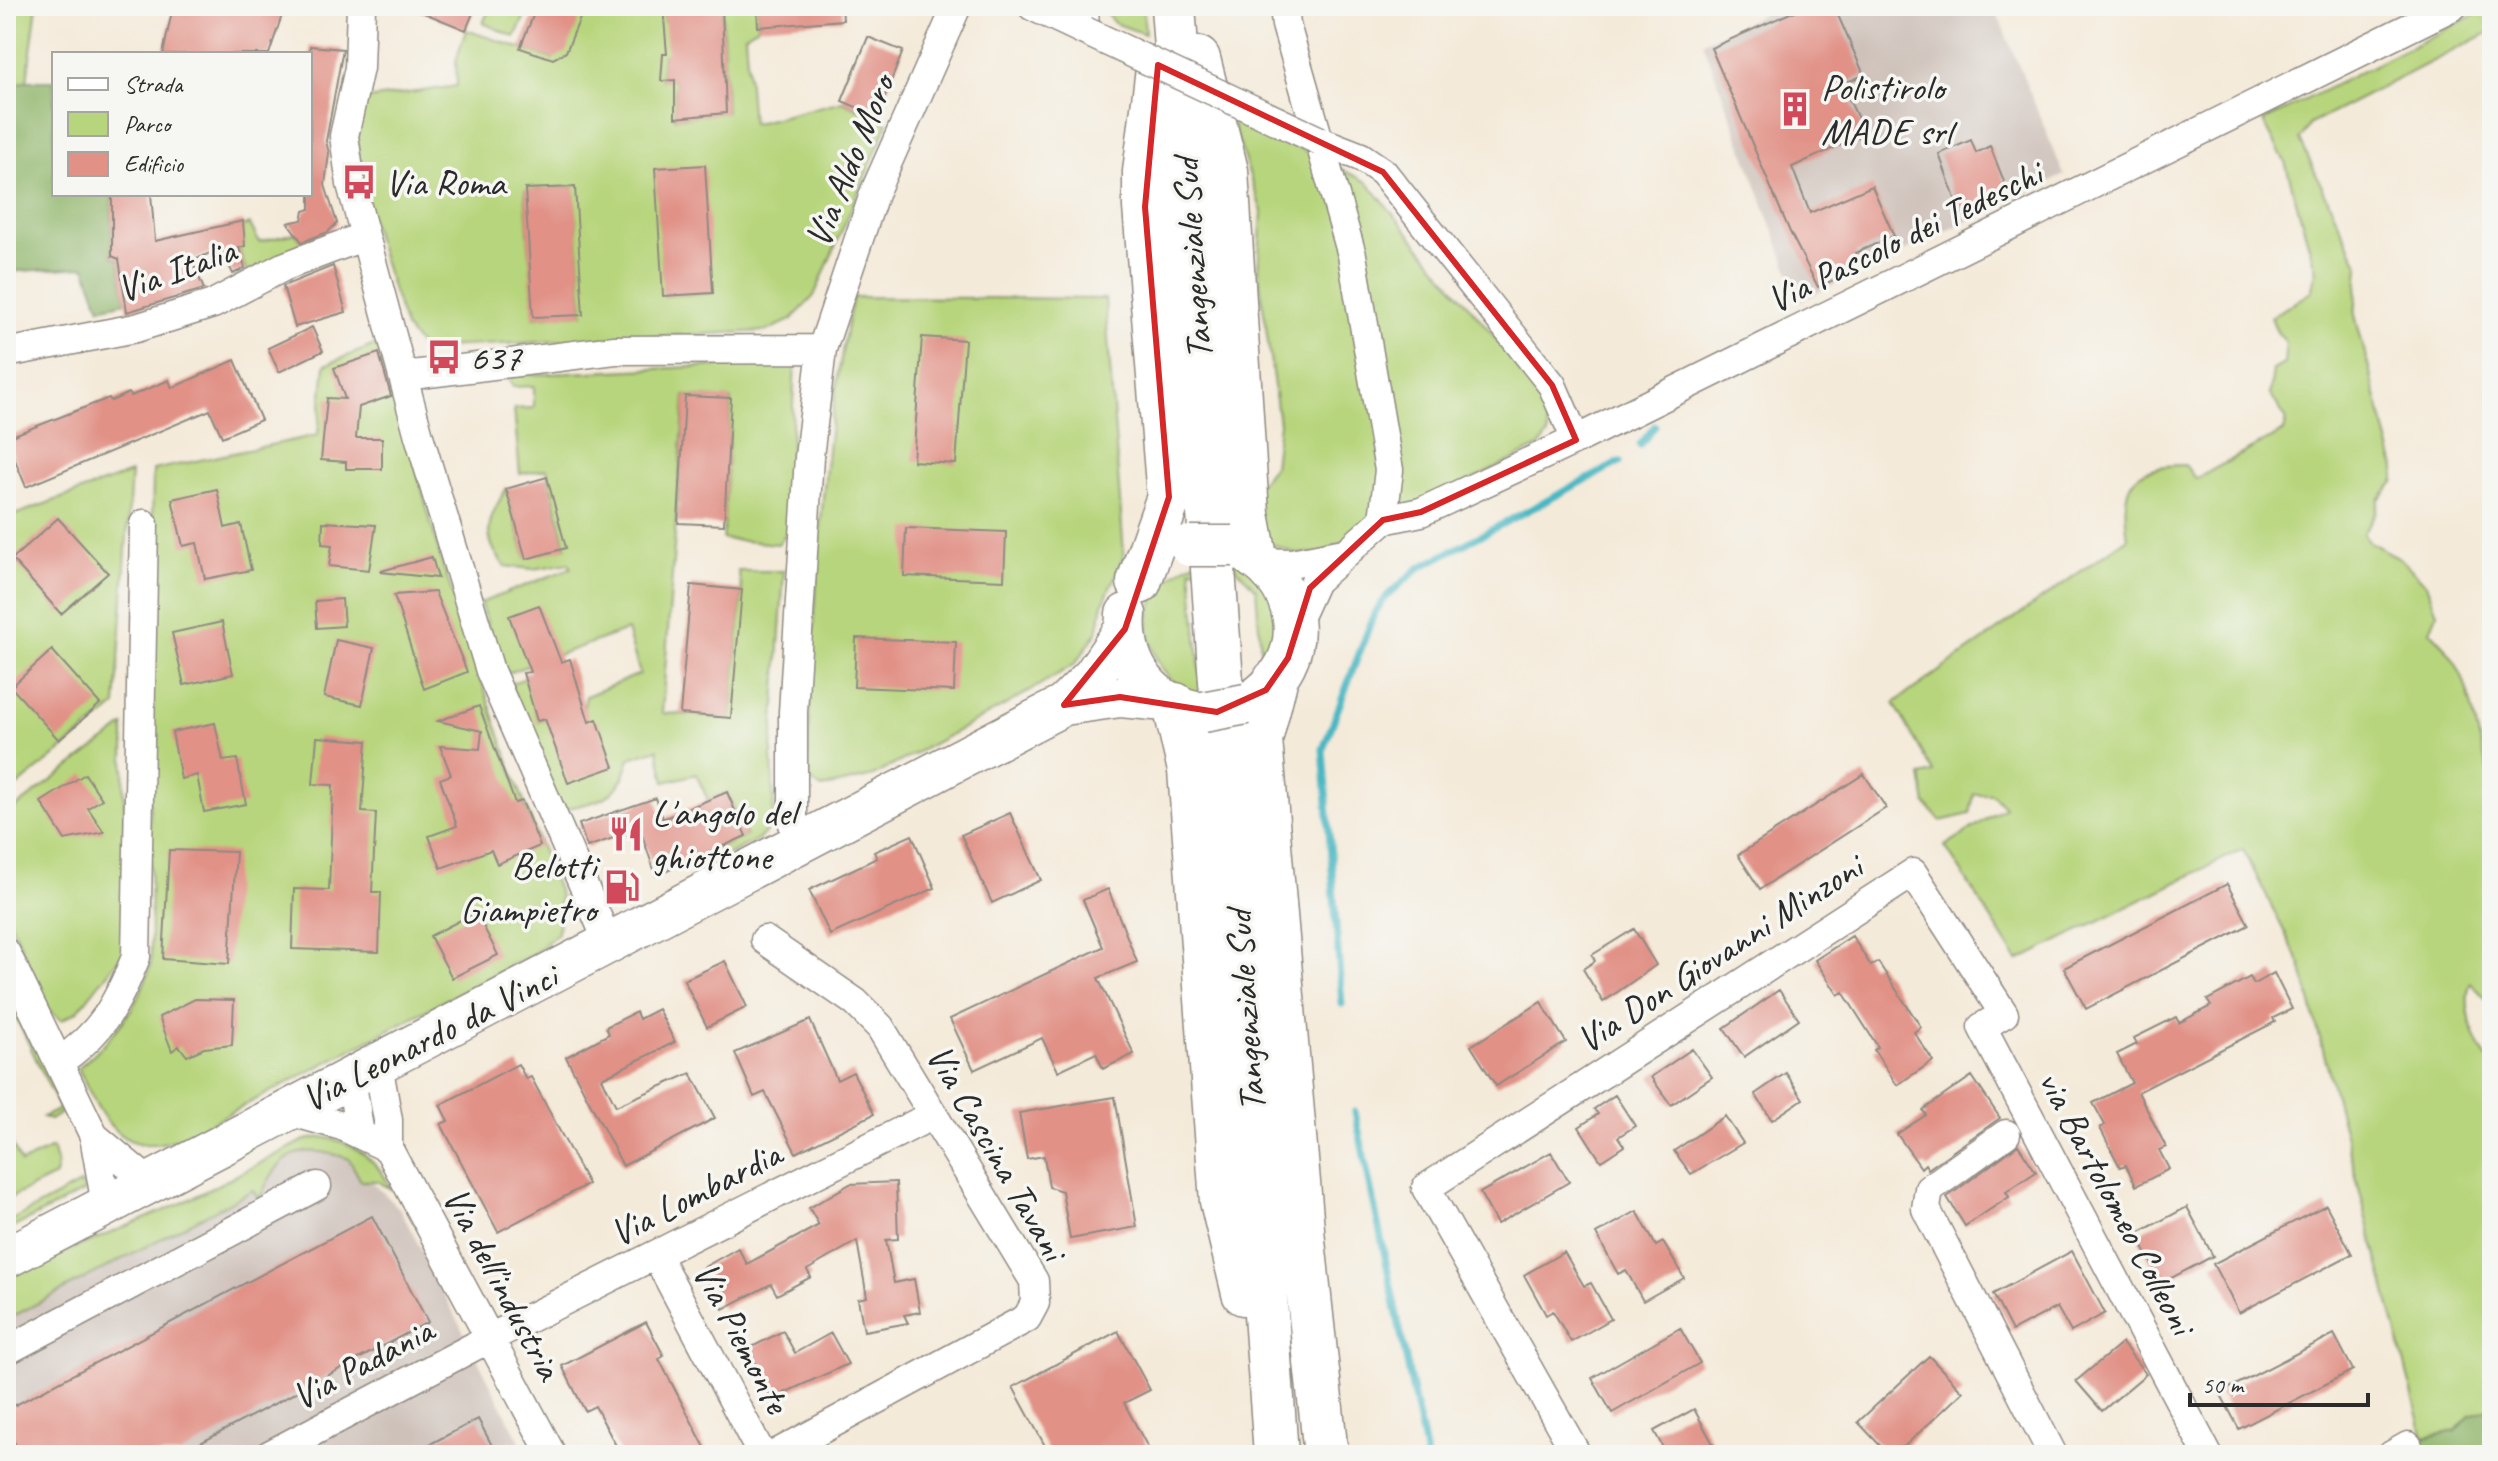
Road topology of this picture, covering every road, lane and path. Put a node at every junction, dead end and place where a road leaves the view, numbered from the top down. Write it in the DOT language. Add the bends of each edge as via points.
graph roads {
  1 [pos="361,6"];
  2 [pos="957,6"];
  3 [pos="1032,6"];
  4 [pos="1284,6"];
  5 [pos="2453,6"];
  6 [pos="1085,19"];
  7 [pos="1174,24"];
  8 [pos="1320,141"];
  9 [pos="365,236"];
  10 [pos="822,349"];
  11 [pos="6,353"];
  12 [pos="404,376"];
  13 [pos="1576,440"];
  14 [pos="1383,520"];
  15 [pos="144,524"];
  16 [pos="1235,549"];
  17 [pos="1349,553"];
  18 [pos="1153,568"];
  19 [pos="1294,627"];
  20 [pos="1125,629"];
  21 [pos="1265,690"];
  22 [pos="1064,705"];
  23 [pos="1175,705"];
  24 [pos="799,845"];
  25 [pos="765,940"];
  26 [pos="609,944"];
  27 [pos="6,953"];
  28 [pos="1993,1021"];
  29 [pos="59,1062"];
  30 [pos="364,1071"];
  31 [pos="288,1111"];
  32 [pos="933,1115"];
  33 [pos="2006,1134"];
  34 [pos="360,1135"];
  35 [pos="94,1136"];
  36 [pos="388,1148"];
  37 [pos="149,1182"];
  38 [pos="317,1186"];
  39 [pos="106,1205"];
  40 [pos="656,1255"];
  41 [pos="6,1258"];
  42 [pos="490,1338"];
  43 [pos="6,1351"];
  44 [pos="1269,1386"];
  45 [pos="1325,1449"];
  46 [pos="269,1455"];
  47 [pos="552,1455"];
  48 [pos="762,1455"];
  49 [pos="774,1455"];
  50 [pos="1276,1455"];
  51 [pos="1577,1455"];
  52 [pos="2053,1455"];
  53 [pos="2208,1455"];
  1 -- 9 [label="street" via="359,68 344,136"];
  2 -- 10 [label="street, Via Aldo Moro" via="900,126"];
  3 -- 6 [label="street"];
  4 -- 8 [label="street"];
  5 -- 13 [label="street, Via Pascolo dei Tedeschi"];
  6 -- 8 [label="street, bridge"];
  7 -- 16 [label="highway, Tangenziale Sud"];
  7 -- 16 [label="highway" via="1197,55 1226,171 1246,497"];
  7 -- 18 [label="highway" via="1159,59 1145,172 1169,497"];
  8 -- 13 [label="street" via="1383,172 1552,385"];
  8 -- 14 [label="street" via="1352,255 1389,470"];
  9 -- 11 [label="street, Via Italia" via="283,267 213,304 136,328"];
  9 -- 12 [label="street"];
  10 -- 12 [label="street" via="615,350"];
  10 -- 24 [label="street, Via Aldo Moro" via="793,712 793,824"];
  12 -- 26 [label="street" via="490,671"];
  13 -- 14 [label="street, Via Pascolo dei Tedeschi" via="1421,512"];
  14 -- 17 [label="street"];
  15 -- 29 [label="street" via="136,957 116,1005 87,1043"];
  16 -- 17 [label="street" via="1281,564"];
  16 -- 18 [label="street, bridge" via="1190,546"];
  16 -- 19 [label="street" via="1285,590"];
  16 -- 44 [label="highway, Tangenziale Sud"];
  17 -- 19 [label="street" via="1310,588"];
  18 -- 20 [label="street" via="1130,600"];
  19 -- 21 [label="street" via="1288,658"];
  20 -- 22 [label="street, Via Leonardo da Vinci" via="1093,676"];
  20 -- 23 [label="street" via="1139,676"];
  21 -- 23 [label="street, Via Leonardo da Vinci, bridge" via="1217,712"];
  21 -- 45 [label="highway" via="1260,740"];
  22 -- 23 [label="street, Via Leonardo da Vinci" via="1120,697"];
  22 -- 24 [label="street, Via Leonardo da Vinci"];
  23 -- 44 [label="highway" via="1190,770 1222,1201"];
  24 -- 26 [label="street, Via Leonardo da Vinci"];
  25 -- 32 [label="street, Via Cascina Tavani" via="855,1002 880,1027"];
  26 -- 30 [label="street, Via Leonardo da Vinci"];
  27 -- 29 [label="street"];
  28 -- 51 [label="street, Via Don Giovanni Minzoni" via="1913,873 1426,1188"];
  28 -- 53 [label="street, via Bartolomeo Colleoni"];
  29 -- 35 [label="street"];
  30 -- 31 [label="street, Via Leonardo da Vinci"];
  30 -- 34 [label="street" via="354,1115"];
  30 -- 36 [label="street" via="388,1120"];
  31 -- 34 [label="street"];
  31 -- 37 [label="street, Via Leonardo da Vinci"];
  32 -- 40 [label="street, Via Lombardia"];
  32 -- 49 [label="street, Via Cascina Tavani" via="1034,1281 1035,1303 1027,1318"];
  33 -- 52 [label="street, via Bartolomeo Colleoni" via="1929,1189 1926,1209"];
  34 -- 36 [label="street"];
  35 -- 37 [label="street"];
  35 -- 39 [label="street"];
  36 -- 42 [label="street, Via dell'industria"];
  37 -- 39 [label="street, Via Leonardo da Vinci"];
  38 -- 43 [label="street"];
  39 -- 41 [label="street, Via Leonardo da Vinci"];
  40 -- 42 [label="street, Via Lombardia"];
  40 -- 48 [label="street, Via Piemonte"];
  42 -- 46 [label="street, Via Padania"];
  42 -- 47 [label="street, Via dell'industria"];
  44 -- 50 [label="highway, Tangenziale Sud"];
}
